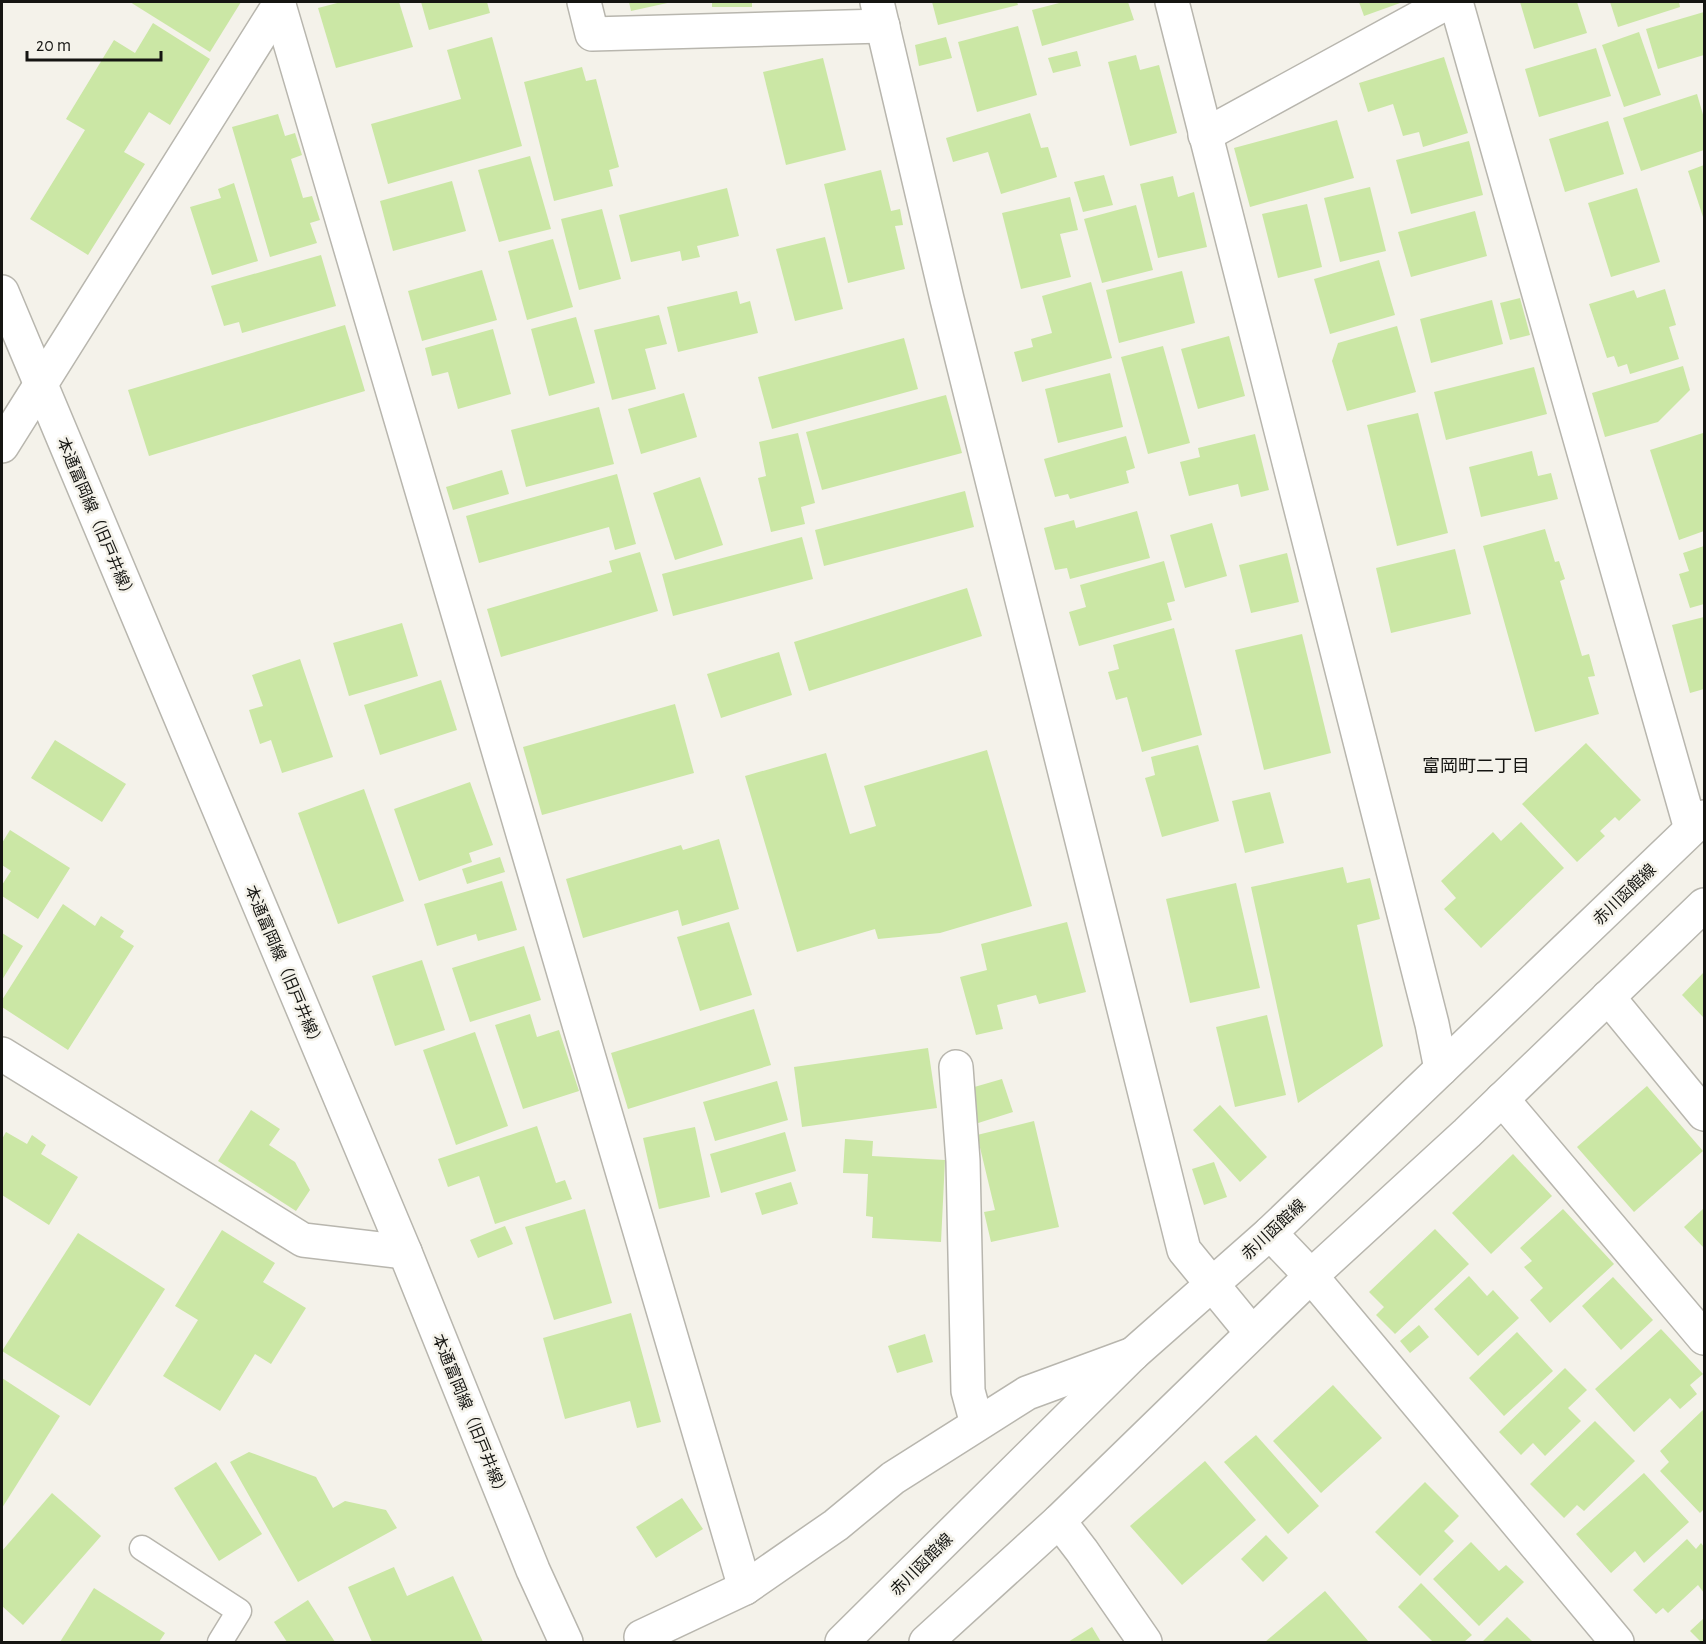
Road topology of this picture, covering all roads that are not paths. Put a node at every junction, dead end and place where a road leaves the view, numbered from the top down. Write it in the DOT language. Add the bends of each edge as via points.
graph roads {
  1 [pos="584,2"];
  2 [pos="1172,2"];
  3 [pos="1448,2"];
  4 [pos="1456,2"];
  5 [pos="279,3"];
  6 [pos="880,14"];
  7 [pos="1205,135"];
  8 [pos="2,292"];
  9 [pos="40,385"];
  10 [pos="4,436"];
  11 [pos="1698,823"];
  12 [pos="1704,905"];
  13 [pos="1608,997"];
  14 [pos="2,1054"];
  15 [pos="956,1067"];
  16 [pos="1441,1069"];
  17 [pos="1502,1099"];
  18 [pos="1704,1114"];
  19 [pos="1270,1233"];
  20 [pos="405,1252"];
  21 [pos="1311,1276"];
  22 [pos="1212,1286"];
  23 [pos="1252,1333"];
  24 [pos="1704,1338"];
  25 [pos="1133,1354"];
  26 [pos="976,1424"];
  27 [pos="1059,1521"];
  28 [pos="142,1548"];
  29 [pos="746,1588"];
  30 [pos="641,1637"];
  31 [pos="220,1642"];
  32 [pos="566,1642"];
  33 [pos="842,1642"];
  34 [pos="926,1642"];
  35 [pos="1145,1642"];
  36 [pos="1617,1642"];
  1 -- 6 [label="street" via="592,34"];
  2 -- 7 [label="street"];
  3 -- 7 [label="street"];
  4 -- 11 [label="street"];
  5 -- 9 [label="street"];
  5 -- 29 [label="street"];
  6 -- 22 [label="street" via="1184,1250"];
  7 -- 16 [label="street"];
  8 -- 9 [label="street, 本通富岡線（旧戸井線）"];
  9 -- 10 [label="street"];
  9 -- 20 [label="street, 本通富岡線（旧戸井線）"];
  11 -- 16 [label="street, 赤川函館線"];
  12 -- 13 [label="street"];
  13 -- 17 [label="street"];
  13 -- 18 [label="street"];
  14 -- 20 [label="street" via="303,1240"];
  15 -- 26 [label="street" via="963,1161 968,1391"];
  16 -- 19 [label="street, 赤川函館線"];
  17 -- 21 [label="street"];
  17 -- 24 [label="street"];
  19 -- 21 [label="street"];
  19 -- 22 [label="street, 赤川函館線"];
  20 -- 32 [label="street, 本通富岡線（旧戸井線）" via="533,1570"];
  21 -- 23 [label="street"];
  21 -- 36 [label="street"];
  22 -- 23 [label="street"];
  22 -- 25 [label="street, 赤川函館線"];
  23 -- 27 [label="street"];
  25 -- 26 [label="street" via="1027,1393"];
  25 -- 33 [label="street, 赤川函館線"];
  26 -- 29 [label="street" via="893,1478 836,1525"];
  27 -- 34 [label="street"];
  27 -- 35 [label="street"];
  28 -- 31 [label="lane" via="239,1611"];
  29 -- 30 [label="street"];
}
